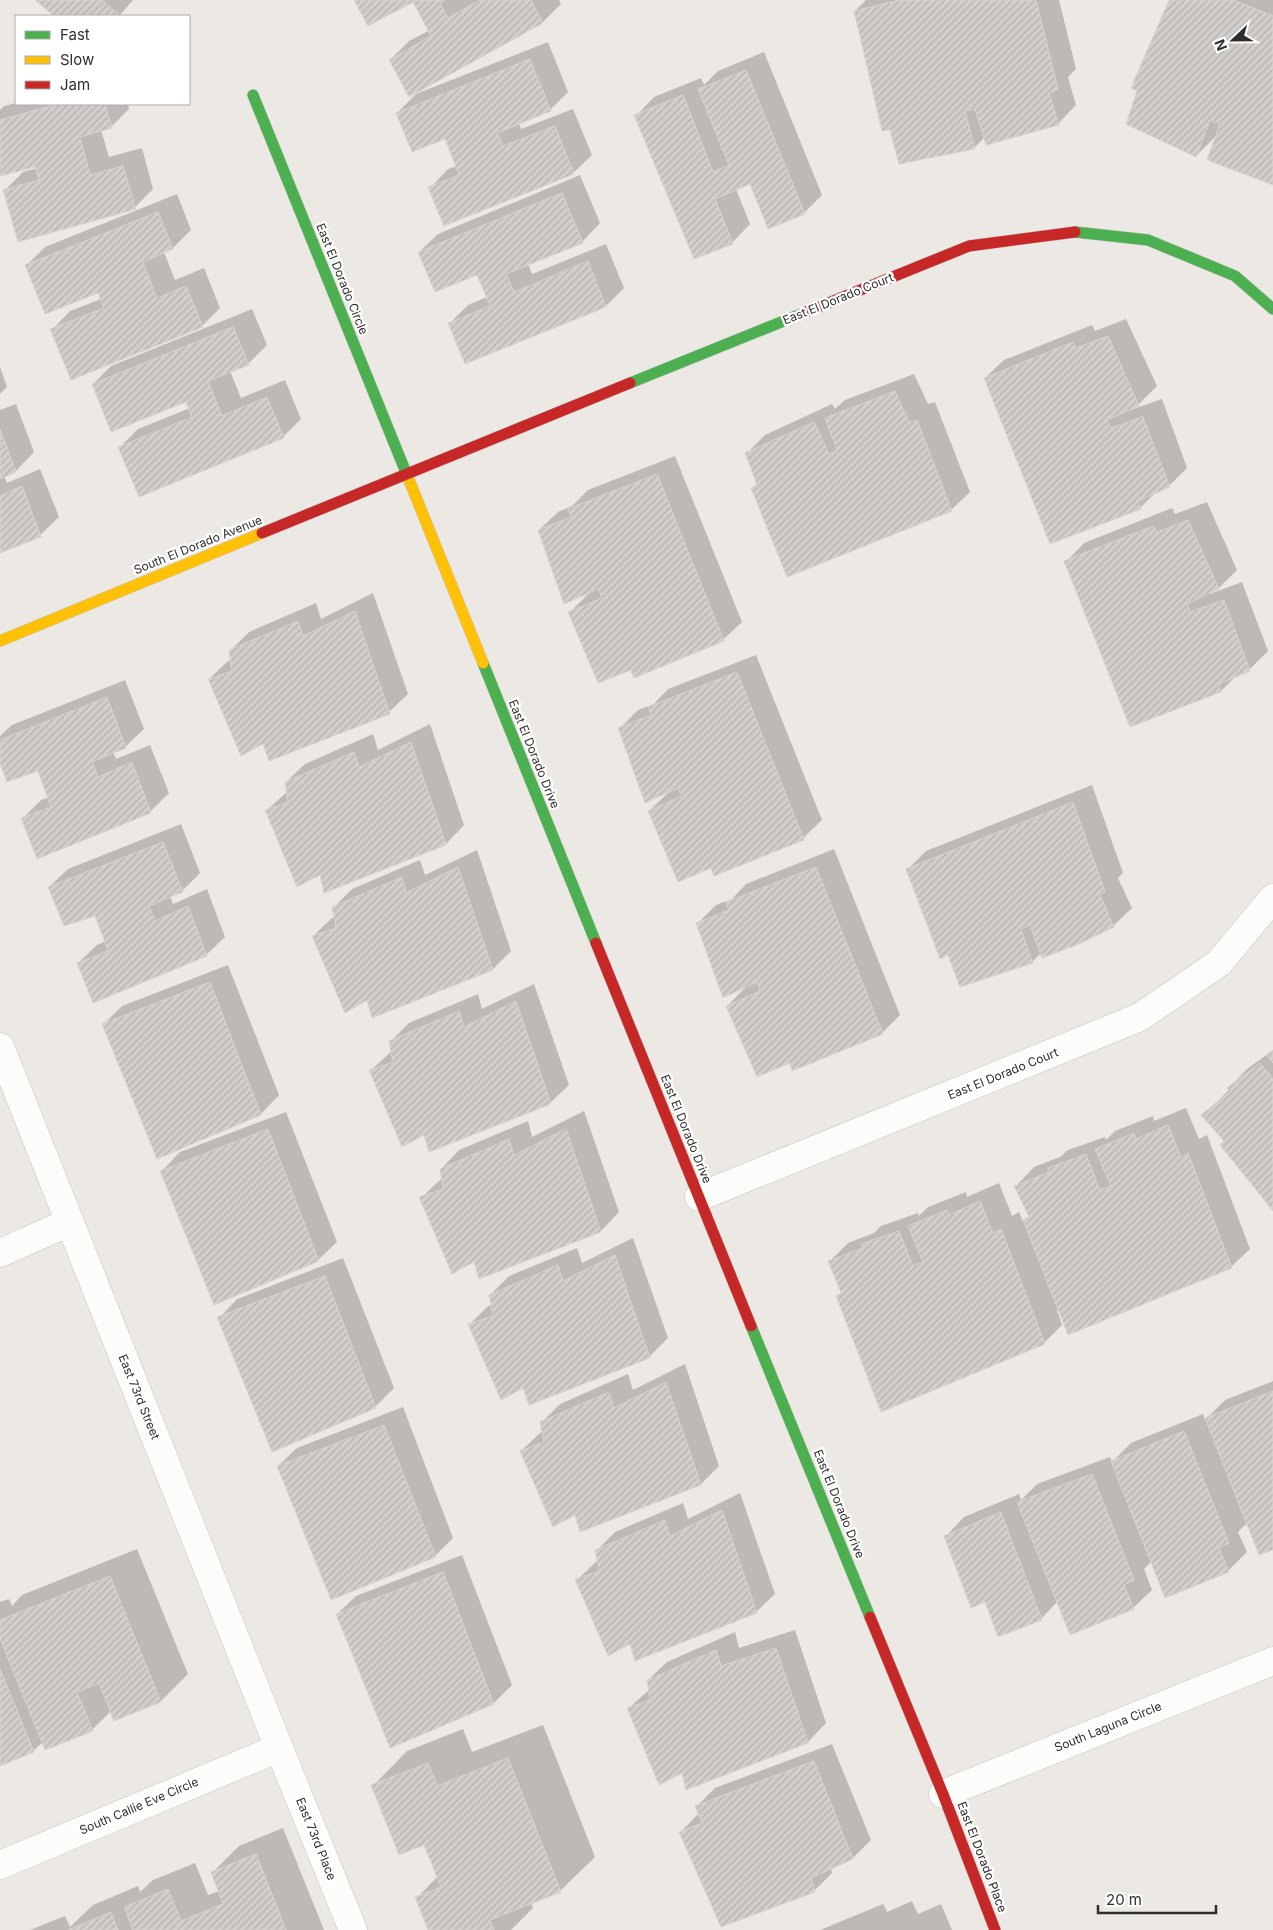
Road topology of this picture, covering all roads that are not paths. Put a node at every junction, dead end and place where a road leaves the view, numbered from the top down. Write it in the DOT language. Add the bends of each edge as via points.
graph roads {
  1 [pos="253,95"];
  2 [pos="1273,309"];
  3 [pos="406,474"];
  4 [pos="0,641"];
  5 [pos="1273,898"];
  6 [pos="0,1047"];
  7 [pos="699,1197"];
  8 [pos="70,1222"];
  9 [pos="0,1253"];
  10 [pos="1273,1661"];
  11 [pos="279,1748"];
  12 [pos="943,1794"];
  13 [pos="0,1865"];
  14 [pos="353,1930"];
  15 [pos="996,1930"];
  1 -- 3 [label="street, East El Dorado Circle"];
  2 -- 3 [label="street, East El Dorado Court" via="1235,276 1148,240 1079,232 969,246"];
  3 -- 4 [label="street, South El Dorado Avenue"];
  3 -- 7 [label="street, East El Dorado Drive"];
  5 -- 7 [label="street, East El Dorado Court" via="1218,963 1140,1017"];
  6 -- 8 [label="street, East 73rd Street"];
  7 -- 12 [label="street, East El Dorado Drive"];
  8 -- 9 [label="street"];
  8 -- 11 [label="street, East 73rd Street"];
  10 -- 12 [label="street, South Laguna Circle"];
  11 -- 13 [label="street, South Callie Eve Circle"];
  11 -- 14 [label="street, East 73rd Place"];
  12 -- 15 [label="street, East El Dorado Place"];
}
